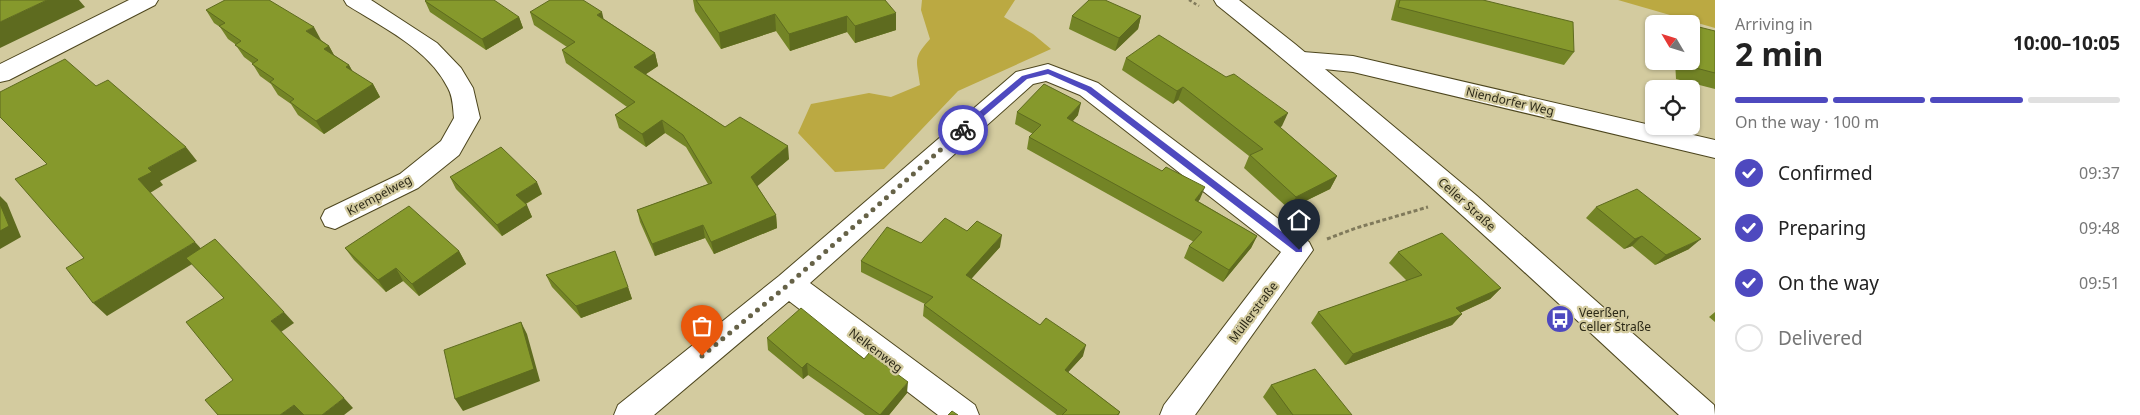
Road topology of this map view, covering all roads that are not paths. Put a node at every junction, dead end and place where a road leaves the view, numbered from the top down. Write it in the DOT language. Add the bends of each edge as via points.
graph roads {
  1 [pos="147,0"];
  2 [pos="355,0"];
  3 [pos="1226,0"];
  4 [pos="1304,60"];
  5 [pos="0,74"];
  6 [pos="1715,149"];
  7 [pos="335,218"];
  8 [pos="789,284"];
  9 [pos="630,415"];
  10 [pos="963,415"];
  11 [pos="1176,415"];
  12 [pos="1702,415"];
  1 -- 5 [label="street"];
  2 -- 7 [label="street, Krempelweg" via="438,57 461,88 467,118 450,148 409,181"];
  3 -- 4 [label="street, Celler Straße"];
  4 -- 6 [label="street, Niendorfer Weg" via="1353,64"];
  4 -- 12 [label="street, Celler Straße"];
  8 -- 9 [label="street"];
  8 -- 10 [label="street, Nelkenweg"];
  8 -- 11 [label="street, Müllerstraße" via="1011,88 1025,78 1048,72 1089,89 1299,250"];
}
